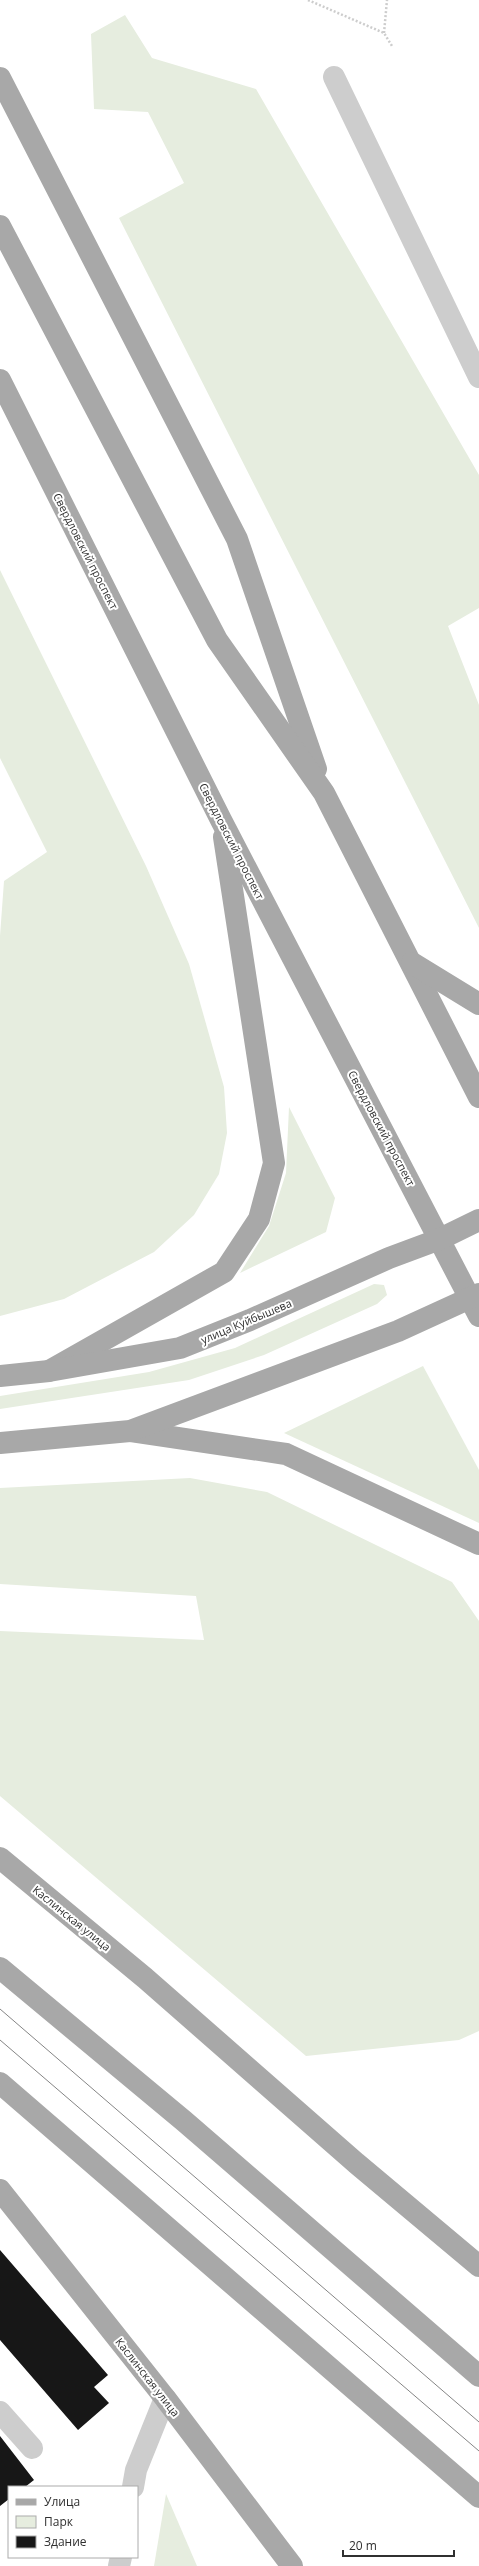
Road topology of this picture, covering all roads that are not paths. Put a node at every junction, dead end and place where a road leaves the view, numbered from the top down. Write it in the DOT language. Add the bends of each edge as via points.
graph roads {
  1 [pos="334,77"];
  2 [pos="0,78"];
  3 [pos="0,226"];
  4 [pos="479,377"];
  5 [pos="0,380"];
  6 [pos="324,793"];
  7 [pos="221,820"];
  8 [pos="412,963"];
  9 [pos="479,1004"];
  10 [pos="479,1097"];
  11 [pos="479,1220"];
  12 [pos="440,1239"];
  13 [pos="476,1303"];
  14 [pos="49,1370"];
  15 [pos="0,1376"];
  16 [pos="130,1431"];
  17 [pos="0,1443"];
  18 [pos="479,1544"];
  19 [pos="0,1858"];
  20 [pos="0,1968"];
  21 [pos="0,2083"];
  22 [pos="0,2190"];
  23 [pos="479,2266"];
  24 [pos="479,2376"];
  25 [pos="165,2398"];
  26 [pos="0,2412"];
  27 [pos="32,2448"];
  28 [pos="133,2486"];
  29 [pos="479,2497"];
  30 [pos="292,2566"];
  1 -- 4 [label="street"];
  2 -- 6 [label="main road" via="237,539"];
  3 -- 6 [label="main road" via="217,640"];
  5 -- 7 [label="main road, Свердловский проспект"];
  6 -- 8 [label="main road"];
  7 -- 12 [label="main road, Свердловский проспект"];
  7 -- 14 [label="main road" via="274,1163 259,1219 224,1272"];
  8 -- 9 [label="main road"];
  8 -- 10 [label="main road"];
  11 -- 12 [label="main road, улица Куйбышева"];
  12 -- 13 [label="main road, Свердловский проспект"];
  12 -- 14 [label="main road, улица Куйбышева" via="389,1258 180,1348"];
  13 -- 16 [label="main road"];
  14 -- 15 [label="main road, улица Куйбышева"];
  16 -- 17 [label="main road"];
  16 -- 18 [label="main road" via="286,1454"];
  19 -- 23 [label="main road, Каслинская улица" via="145,1978 356,2163"];
  20 -- 24 [label="main road" via="184,2121"];
  21 -- 29 [label="main road"];
  22 -- 25 [label="main road, Каслинская улица"];
  25 -- 28 [label="street" via="136,2470"];
  25 -- 30 [label="main road, Каслинская улица"];
  26 -- 27 [label="street"];
}
